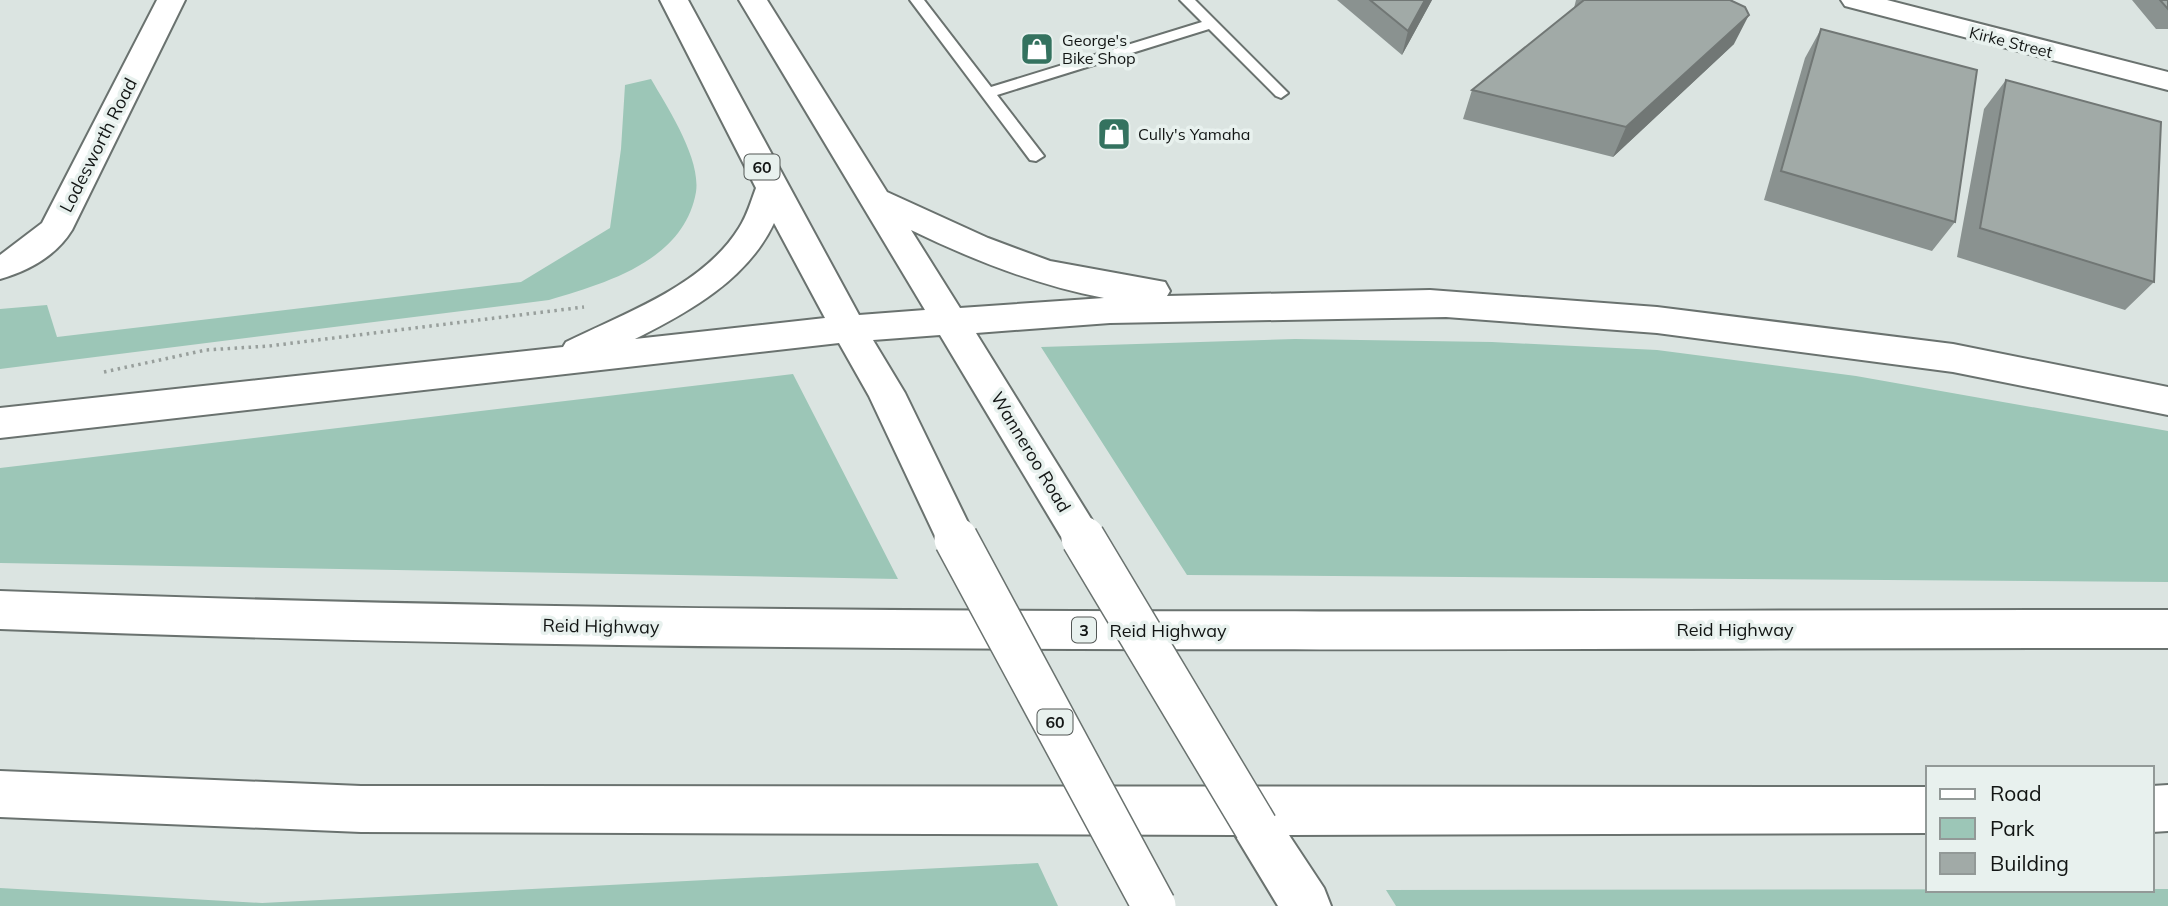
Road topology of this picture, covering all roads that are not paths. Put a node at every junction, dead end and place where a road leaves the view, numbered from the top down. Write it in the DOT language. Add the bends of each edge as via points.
graph roads {
  1 [pos="171,0"];
  2 [pos="674,0"];
  3 [pos="753,0"];
  4 [pos="917,0"];
  5 [pos="1187,0"];
  6 [pos="1855,0"];
  7 [pos="1211,24"];
  8 [pos="2168,81"];
  9 [pos="987,93"];
  10 [pos="1281,93"];
  11 [pos="1035,156"];
  12 [pos="773,187"];
  13 [pos="875,199"];
  14 [pos="0,267"];
  15 [pos="1456,304"];
  16 [pos="951,321"];
  17 [pos="848,329"];
  18 [pos="558,361"];
  19 [pos="2168,401"];
  20 [pos="0,423"];
  21 [pos="0,610"];
  22 [pos="2168,629"];
  23 [pos="0,794"];
  24 [pos="1926,810"];
  25 [pos="1256,827"];
  26 [pos="1154,906"];
  27 [pos="1282,906"];
  28 [pos="1306,906"];
  1 -- 14 [label="main road, Lodesworth Road" via="55,230 18,261"];
  2 -- 12 [label="main road, 60"];
  3 -- 13 [label="main road, Wanneroo Road"];
  4 -- 9 [label="lane"];
  5 -- 7 [label="lane"];
  6 -- 8 [label="main road, Kirke Street"];
  7 -- 9 [label="lane"];
  7 -- 10 [label="lane"];
  9 -- 11 [label="lane"];
  12 -- 17 [label="main road, 60"];
  12 -- 18 [label="main road" via="752,234 718,273 682,298"];
  13 -- 15 [label="main road" via="1004,260 1048,275 1143,290"];
  13 -- 16 [label="main road, Wanneroo Road"];
  15 -- 16 [label="main road" via="1110,310"];
  15 -- 19 [label="main road" via="1657,320 1953,358"];
  16 -- 17 [label="main road"];
  16 -- 25 [label="main road, Wanneroo Road, bridge"];
  17 -- 18 [label="main road"];
  17 -- 26 [label="main road, 60, bridge" via="886,393 956,539"];
  18 -- 20 [label="main road"];
  21 -- 22 [label="main road, Reid Highway / 3" via="219,620 838,630"];
  23 -- 24 [label="main road" via="361,809"];
  25 -- 27 [label="main road"];
  25 -- 28 [label="main road, Wanneroo Road"];
}
